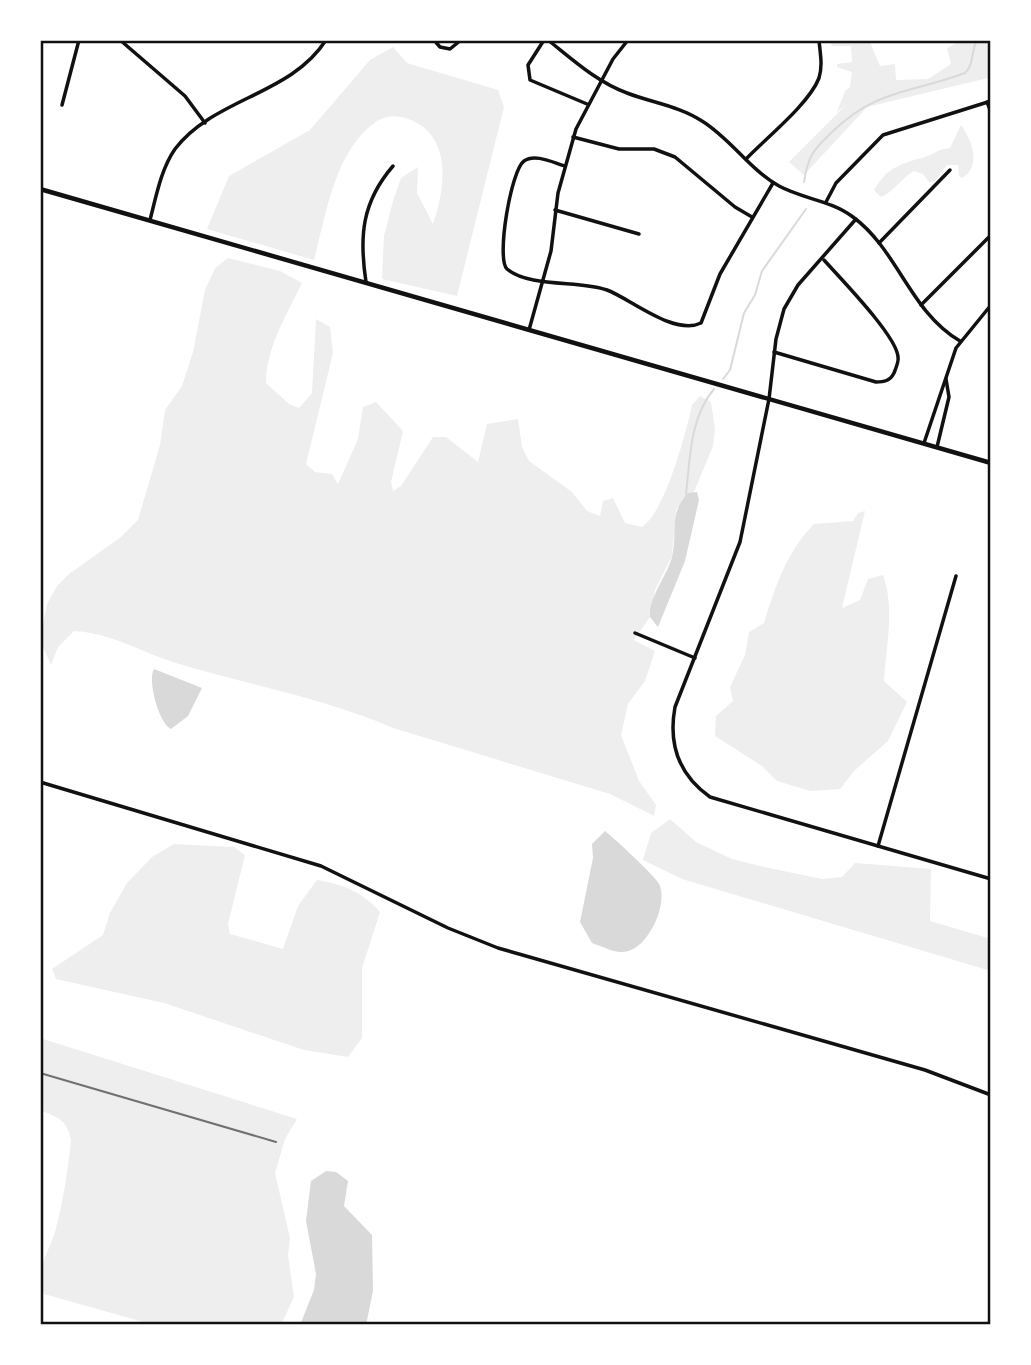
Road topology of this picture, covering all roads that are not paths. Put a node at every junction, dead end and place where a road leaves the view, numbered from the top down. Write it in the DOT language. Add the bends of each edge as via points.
graph roads {
  1 [pos="79,40"];
  2 [pos="120,40"];
  3 [pos="326,40"];
  4 [pos="434,40"];
  5 [pos="461,40"];
  6 [pos="546,40"];
  7 [pos="628,40"];
  8 [pos="818,40"];
  9 [pos="600,81"];
  10 [pos="989,101"];
  11 [pos="587,104"];
  12 [pos="62,105"];
  13 [pos="991,112"];
  14 [pos="205,123"];
  15 [pos="573,137"];
  16 [pos="746,159"];
  17 [pos="393,166"];
  18 [pos="565,166"];
  19 [pos="950,170"];
  20 [pos="773,183"];
  21 [pos="40,189"];
  22 [pos="826,202"];
  23 [pos="555,210"];
  24 [pos="752,217"];
  25 [pos="856,219"];
  26 [pos="150,220"];
  27 [pos="639,233"];
  28 [pos="991,234"];
  29 [pos="879,243"];
  30 [pos="823,260"];
  31 [pos="543,281"];
  32 [pos="366,282"];
  33 [pos="921,305"];
  34 [pos="991,305"];
  35 [pos="529,330"];
  36 [pos="960,341"];
  37 [pos="774,352"];
  38 [pos="946,379"];
  39 [pos="769,399"];
  40 [pos="924,443"];
  41 [pos="937,447"];
  42 [pos="991,463"];
  43 [pos="956,576"];
  44 [pos="635,633"];
  45 [pos="695,657"];
  46 [pos="40,782"];
  47 [pos="878,846"];
  48 [pos="991,879"];
  49 [pos="991,1095"];
  1 -- 12 [label="street"];
  2 -- 14 [label="street" via="185,96"];
  3 -- 14 [label="street" via="299,70"];
  4 -- 5 [label="street" via="450,49"];
  6 -- 9 [label="street"];
  6 -- 11 [label="street" via="528,65 530,80"];
  7 -- 9 [label="street"];
  8 -- 16 [label="street" via="822,64 818,80"];
  9 -- 11 [label="street"];
  9 -- 16 [label="street" via="694,115"];
  10 -- 13 [label="street"];
  10 -- 22 [label="street" via="883,135 836,183"];
  11 -- 15 [label="street"];
  14 -- 26 [label="street" via="172,155"];
  15 -- 18 [label="street"];
  15 -- 24 [label="street" via="619,149 654,149 675,157"];
  16 -- 20 [label="street"];
  17 -- 32 [label="street" via="374,190 363,218"];
  18 -- 23 [label="street"];
  18 -- 31 [label="street" via="532,158 519,165 510,197 504,265"];
  19 -- 29 [label="street"];
  20 -- 22 [label="street"];
  20 -- 24 [label="street"];
  21 -- 26 [label="street"];
  22 -- 25 [label="street"];
  23 -- 27 [label="street"];
  23 -- 31 [label="street"];
  24 -- 31 [label="street" via="697,325 639,310 602,288"];
  25 -- 29 [label="street"];
  25 -- 30 [label="street"];
  26 -- 32 [label="street"];
  28 -- 33 [label="street"];
  29 -- 33 [label="street"];
  30 -- 37 [label="street" via="790,297"];
  30 -- 37 [label="street" via="867,308 896,350 894,374 887,381 876,382"];
  31 -- 35 [label="street"];
  32 -- 35 [label="street"];
  33 -- 36 [label="street" via="936,324"];
  34 -- 36 [label="street"];
  35 -- 39 [label="street"];
  36 -- 38 [label="street"];
  37 -- 39 [label="street"];
  38 -- 40 [label="street"];
  38 -- 41 [label="street" via="949,397"];
  39 -- 40 [label="street"];
  39 -- 45 [label="street" via="740,542"];
  40 -- 41 [label="street"];
  41 -- 42 [label="street"];
  43 -- 47 [label="street"];
  44 -- 45 [label="street"];
  45 -- 47 [label="street" via="678,697 672,727 677,759 696,786 727,803"];
  46 -- 49 [label="street" via="321,866 486,944 940,1075"];
  47 -- 48 [label="street"];
}
